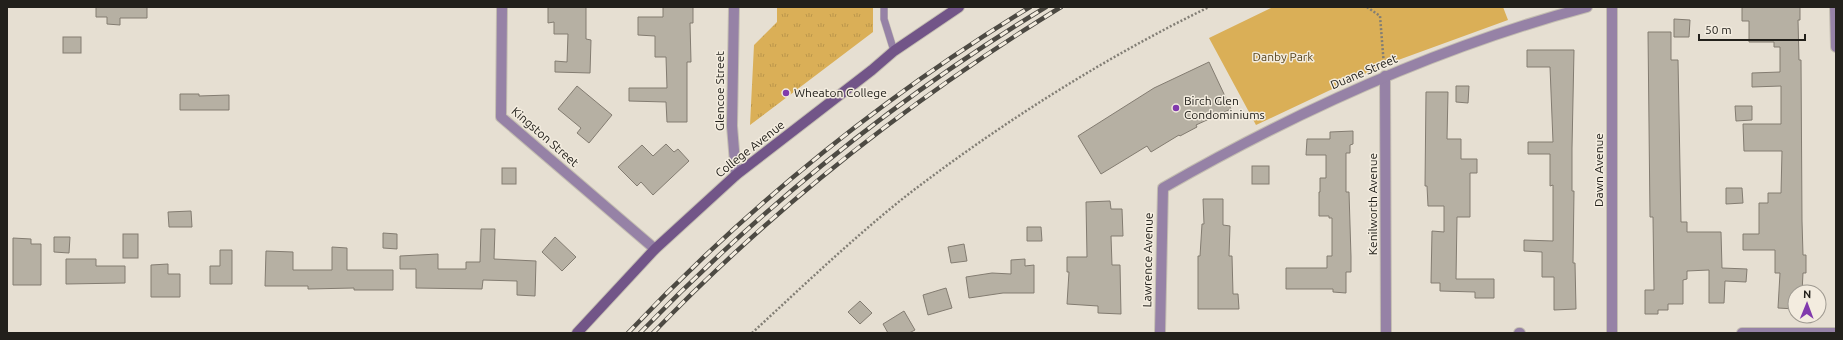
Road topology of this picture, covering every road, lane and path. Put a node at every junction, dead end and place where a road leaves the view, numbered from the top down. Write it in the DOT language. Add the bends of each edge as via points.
graph roads {
  1 [pos="502,7"];
  2 [pos="734,7"];
  3 [pos="884,7"];
  4 [pos="959,7"];
  5 [pos="1208,7"];
  6 [pos="1367,7"];
  7 [pos="1587,7"];
  8 [pos="1612,7"];
  9 [pos="1835,7"];
  10 [pos="1564,10"];
  11 [pos="1836,47"];
  12 [pos="894,51"];
  13 [pos="1385,76"];
  14 [pos="736,175"];
  15 [pos="1163,188"];
  16 [pos="655,249"];
  17 [pos="577,333"];
  18 [pos="752,333"];
  19 [pos="1160,333"];
  20 [pos="1386,333"];
  21 [pos="1612,333"];
  22 [pos="1742,333"];
  23 [pos="1836,333"];
  1 -- 16 [label="street, Kingston Street" via="501,117"];
  2 -- 14 [label="street, Glencoe Street" via="732,126"];
  3 -- 12 [label="lane" via="884,19"];
  4 -- 12 [label="street, College Avenue"];
  5 -- 18 [label="path" via="1075,81 1012,120 967,152 906,197 829,261"];
  6 -- 13 [label="path" via="1380,16"];
  7 -- 10 [label="street, Duane Street"];
  8 -- 21 [label="street, Dawn Avenue"];
  9 -- 11 [label="street"];
  10 -- 13 [label="street, Duane Street"];
  12 -- 14 [label="street, College Avenue"];
  13 -- 15 [label="street, Duane Street" via="1274,127"];
  13 -- 20 [label="street, Kenilworth Avenue"];
  14 -- 16 [label="street, College Avenue"];
  15 -- 19 [label="street, Lawrence Avenue"];
  16 -- 17 [label="street, College Avenue"];
  22 -- 23 [label="street"];
}
